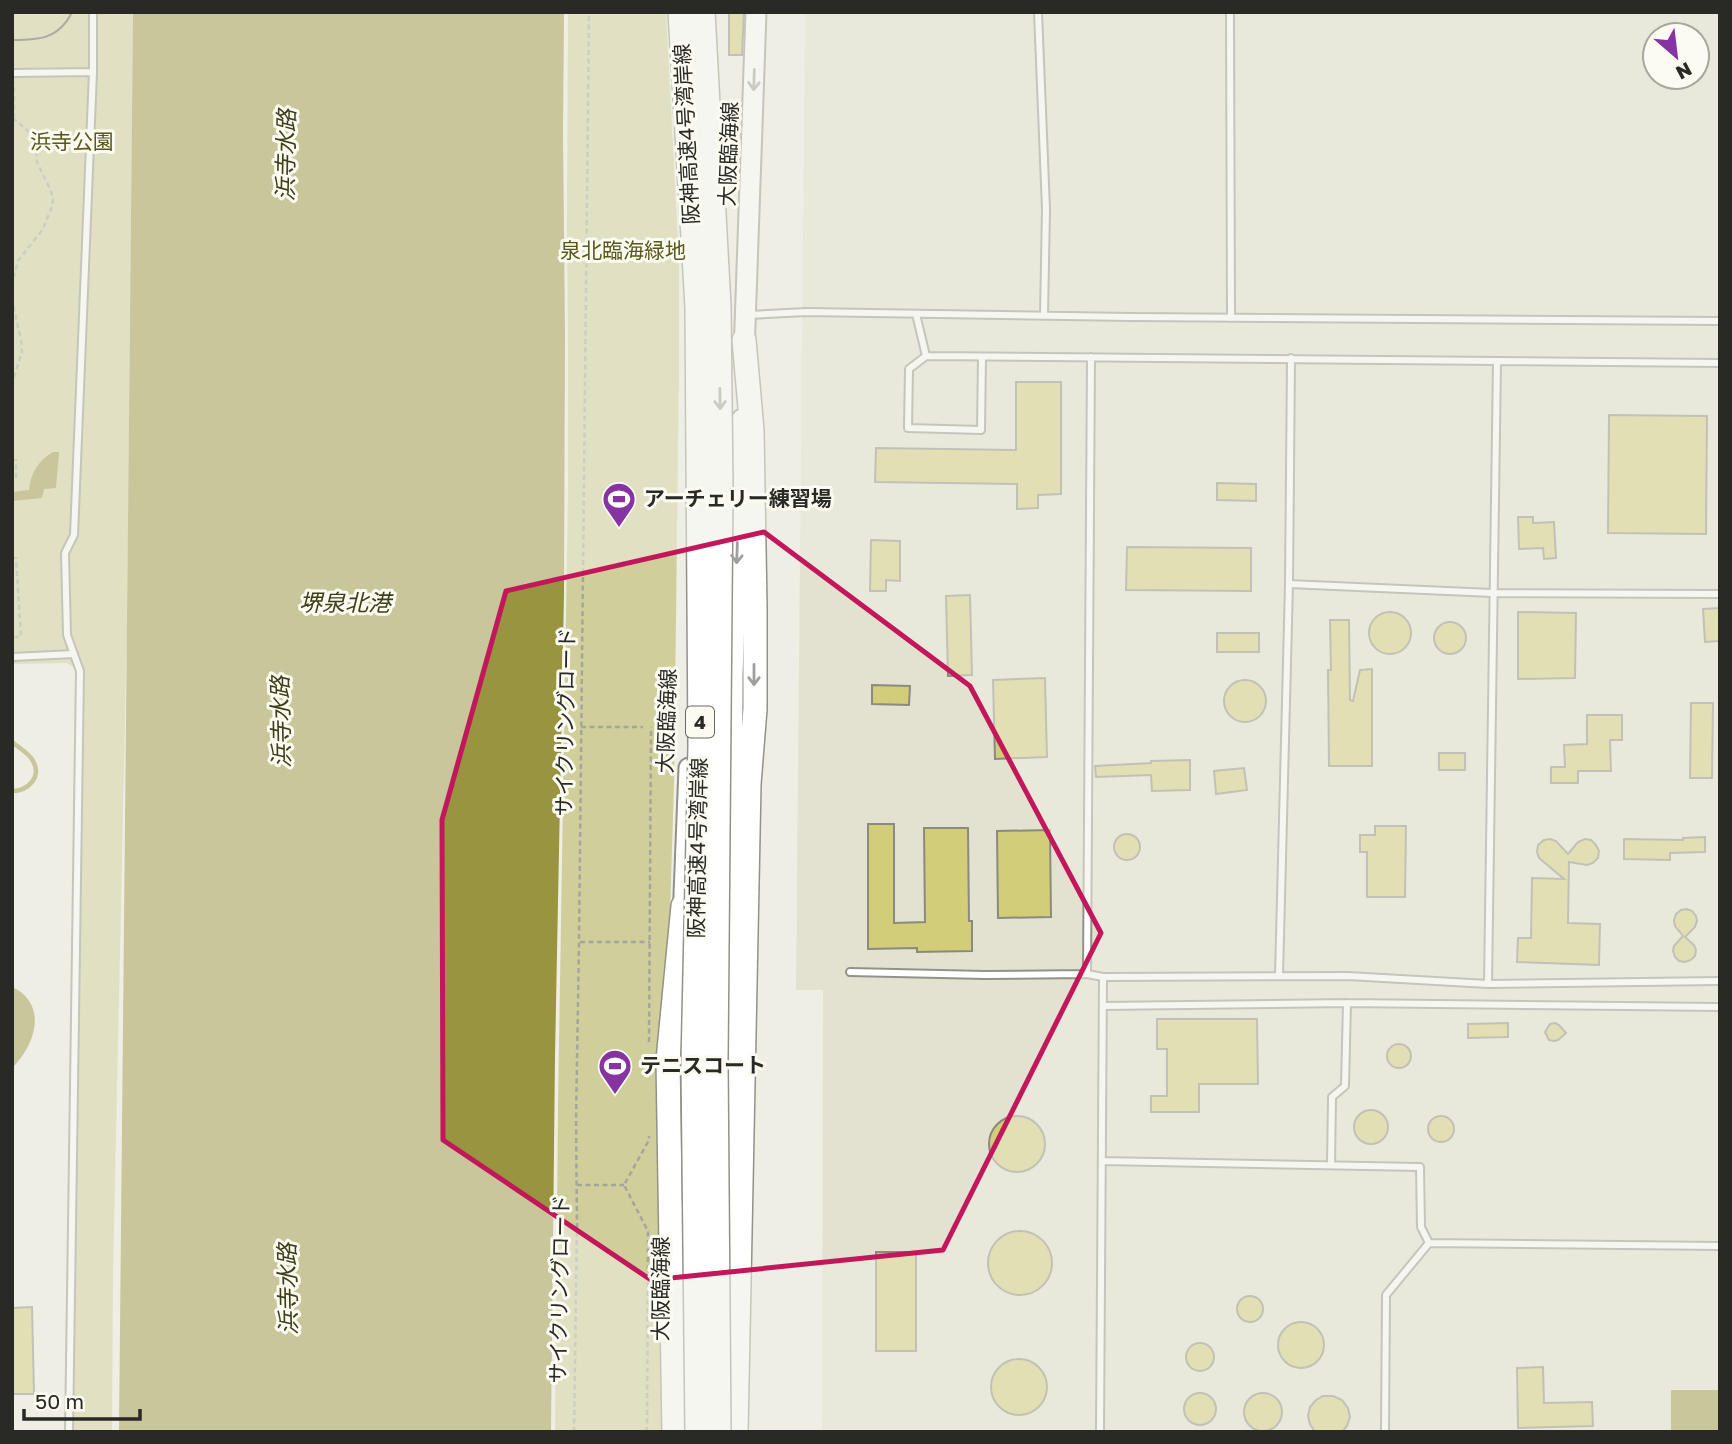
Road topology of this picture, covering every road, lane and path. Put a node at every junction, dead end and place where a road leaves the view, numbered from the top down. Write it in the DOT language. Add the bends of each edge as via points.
graph roads {
  1 [pos="93,12"];
  2 [pos="589,12"];
  3 [pos="680,12"];
  4 [pos="704,12"];
  5 [pos="715,12"];
  6 [pos="755,12"];
  7 [pos="1038,12"];
  8 [pos="1230,12"];
  9 [pos="93,72"];
  10 [pos="13,73"];
  11 [pos="13,120"];
  12 [pos="719,306"];
  13 [pos="916,314"];
  14 [pos="746,315"];
  15 [pos="1044,316"];
  16 [pos="1231,317"];
  17 [pos="1720,321"];
  18 [pos="744,341"];
  19 [pos="926,356"];
  20 [pos="982,357"];
  21 [pos="1091,357"];
  22 [pos="1291,358"];
  23 [pos="1497,362"];
  24 [pos="1720,363"];
  25 [pos="12,383"];
  26 [pos="12,460"];
  27 [pos="12,478"];
  28 [pos="12,508"];
  29 [pos="12,524"];
  30 [pos="12,558"];
  31 [pos="1289,584"];
  32 [pos="1492,593"];
  33 [pos="1720,594"];
  34 [pos="19,603"];
  35 [pos="12,604"];
  36 [pos="12,637"];
  37 [pos="74,654"];
  38 [pos="12,657"];
  39 [pos="581,727"];
  40 [pos="643,727"];
  41 [pos="651,727"];
  42 [pos="684,906"];
  43 [pos="579,942"];
  44 [pos="650,942"];
  45 [pos="850,972"];
  46 [pos="1087,974"];
  47 [pos="1279,975"];
  48 [pos="1103,977"];
  49 [pos="1720,981"];
  50 [pos="1488,984"];
  51 [pos="1347,1003"];
  52 [pos="1103,1006"];
  53 [pos="1720,1007"];
  54 [pos="659,1054"];
  55 [pos="649,1126"];
  56 [pos="1102,1161"];
  57 [pos="1331,1165"];
  58 [pos="577,1185"];
  59 [pos="624,1185"];
  60 [pos="1429,1243"];
  61 [pos="1720,1246"];
  62 [pos="69,1432"];
  63 [pos="574,1432"];
  64 [pos="647,1432"];
  65 [pos="674,1432"];
  66 [pos="685,1432"];
  67 [pos="697,1432"];
  68 [pos="719,1432"];
  69 [pos="730,1432"];
  70 [pos="736,1432"];
  71 [pos="1100,1432"];
  72 [pos="1385,1432"];
  1 -- 9 [label="lane"];
  2 -- 39 [label="path, サイクリングロード"];
  3 -- 67 [label="highway, 阪神高速4号湾岸線 / 4, bridge" via="697,307 699,473 700,747 693,1063"];
  4 -- 12 [label="highway, 阪神高速4号湾岸線 / 4, bridge"];
  4 -- 42 [label="main road, 大阪臨海線" via="705,317"];
  5 -- 12 [label="highway, bridge" via="723,230"];
  6 -- 14 [label="main road, 大阪臨海線, one-way"];
  7 -- 15 [label="lane" via="1046,209"];
  8 -- 16 [label="lane"];
  9 -- 10 [label="lane"];
  9 -- 37 [label="lane" via="74,535 65,553 67,635"];
  10 -- 11 [label="path"];
  11 -- 25 [label="path" via="31,134 53,200 43,229 18,261 12,284 22,352"];
  12 -- 68 [label="highway, 阪神高速4号湾岸線 / 4, one-way, bridge"];
  13 -- 14 [label="lane"];
  13 -- 15 [label="lane"];
  13 -- 19 [label="lane"];
  14 -- 18 [label="main road, 大阪臨海線"];
  15 -- 16 [label="lane"];
  16 -- 17 [label="lane"];
  18 -- 69 [label="main road, 大阪臨海線, one-way" via="733,675"];
  18 -- 70 [label="highway, one-way" via="752,430 755,709 749,784"];
  19 -- 20 [label="lane"];
  19 -- 20 [label="lane" via="909,369 908,428 981,430"];
  20 -- 21 [label="lane"];
  21 -- 22 [label="lane"];
  21 -- 46 [label="lane"];
  22 -- 23 [label="lane"];
  22 -- 31 [label="lane"];
  23 -- 24 [label="lane"];
  23 -- 32 [label="lane"];
  26 -- 27 [label="path" via="16,460 16,478"];
  28 -- 29 [label="path"];
  30 -- 34 [label="path" via="16,558"];
  31 -- 32 [label="lane"];
  31 -- 47 [label="lane"];
  32 -- 33 [label="lane"];
  32 -- 50 [label="lane"];
  34 -- 35 [label="path"];
  34 -- 36 [label="path" via="21,637"];
  37 -- 38 [label="lane"];
  37 -- 62 [label="lane" via="80,671"];
  39 -- 40 [label="path"];
  39 -- 43 [label="path, サイクリングロード"];
  41 -- 44 [label="path"];
  42 -- 54 [label="highway"];
  42 -- 66 [label="main road, 大阪臨海線"];
  43 -- 44 [label="path"];
  43 -- 58 [label="path, サイクリングロード"];
  44 -- 54 [label="path"];
  45 -- 46 [label="lane"];
  46 -- 48 [label="lane"];
  47 -- 48 [label="lane"];
  47 -- 50 [label="lane"];
  48 -- 52 [label="lane"];
  49 -- 50 [label="lane"];
  51 -- 52 [label="lane"];
  51 -- 53 [label="lane"];
  51 -- 57 [label="lane" via="1345,1086 1332,1097"];
  52 -- 56 [label="lane"];
  54 -- 65 [label="highway"];
  55 -- 59 [label="path" via="649,1140"];
  56 -- 57 [label="lane"];
  56 -- 71 [label="lane"];
  57 -- 60 [label="lane" via="1420,1167 1421,1227"];
  58 -- 59 [label="path"];
  58 -- 63 [label="path, サイクリングロード"];
  59 -- 64 [label="path" via="648,1231"];
  60 -- 61 [label="lane"];
  60 -- 72 [label="lane" via="1387,1295"];
}
